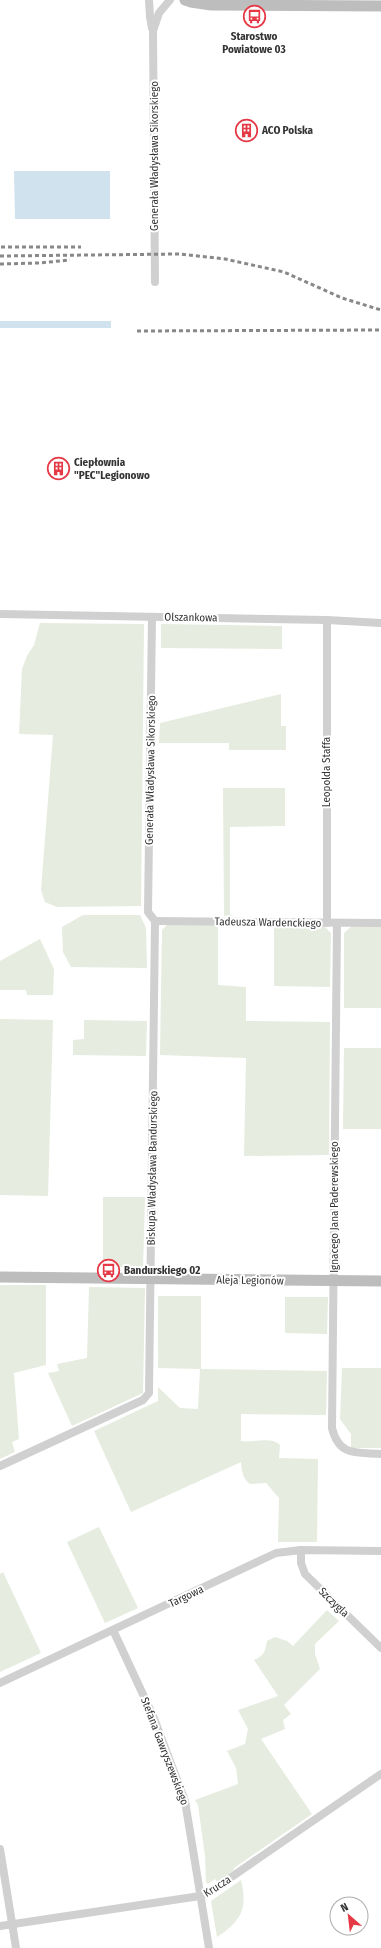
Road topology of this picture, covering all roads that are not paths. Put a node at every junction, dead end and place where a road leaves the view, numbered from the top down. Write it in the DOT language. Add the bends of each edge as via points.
graph roads {
  1 [pos="149,0"];
  2 [pos="170,0"];
  3 [pos="185,0"];
  4 [pos="381,6"];
  5 [pos="153,31"];
  6 [pos="155,282"];
  7 [pos="0,614"];
  8 [pos="152,617"];
  9 [pos="327,620"];
  10 [pos="381,623"];
  11 [pos="155,921"];
  12 [pos="327,923"];
  13 [pos="337,923"];
  14 [pos="381,923"];
  15 [pos="0,1277"];
  16 [pos="151,1279"];
  17 [pos="334,1281"];
  18 [pos="381,1281"];
  19 [pos="381,1454"];
  20 [pos="0,1466"];
  21 [pos="300,1550"];
  22 [pos="381,1551"];
  23 [pos="113,1630"];
  24 [pos="381,1648"];
  25 [pos="0,1682"];
  26 [pos="381,1774"];
  27 [pos="0,1849"];
  28 [pos="200,1896"];
  29 [pos="13,1924"];
  30 [pos="0,1926"];
  31 [pos="16,1948"];
  32 [pos="209,1948"];
  1 -- 5 [label="street, Generała Władysława Sikorskiego"];
  2 -- 5 [label="street, Generała Władysława Sikorskiego" via="159,13"];
  3 -- 4 [label="street" via="212,5"];
  5 -- 6 [label="street, Generała Władysława Sikorskiego"];
  7 -- 8 [label="street, Olszankowa"];
  8 -- 9 [label="street, Olszankowa"];
  8 -- 11 [label="street, Generała Władysława Sikorskiego" via="148,912"];
  9 -- 10 [label="street, Olszankowa"];
  9 -- 12 [label="street, Leopolda Staffa"];
  11 -- 12 [label="street, Tadeusza Wardenckiego"];
  11 -- 16 [label="street, Biskupa Władysława Bandurskiego"];
  12 -- 13 [label="street, Tadeusza Wardenckiego"];
  13 -- 14 [label="street, Tadeusza Wardenckiego"];
  13 -- 17 [label="street, Ignacego Jana Paderewskiego"];
  15 -- 16 [label="street, Aleja Legionów"];
  16 -- 17 [label="street, Aleja Legionów"];
  16 -- 20 [label="street, Biskupa Władysława Bandurskiego" via="150,1387 146,1398"];
  17 -- 18 [label="street, Aleja Legionów"];
  17 -- 19 [label="street, Ignacego Jana Paderewskiego" via="332,1428 343,1449"];
  21 -- 22 [label="street, Targowa"];
  21 -- 23 [label="street, Targowa" via="276,1553"];
  21 -- 24 [label="street, Szczygla" via="305,1574"];
  23 -- 25 [label="street, Targowa"];
  23 -- 28 [label="street, Stefana Gawryszewskiego" via="153,1716 185,1801"];
  26 -- 28 [label="street, Krucza" via="217,1887"];
  27 -- 29 [label="street"];
  28 -- 29 [label="street, Krucza"];
  28 -- 32 [label="street, Stefana Gawryszewskiego"];
  29 -- 30 [label="street, Krucza"];
  29 -- 31 [label="street"];
}
